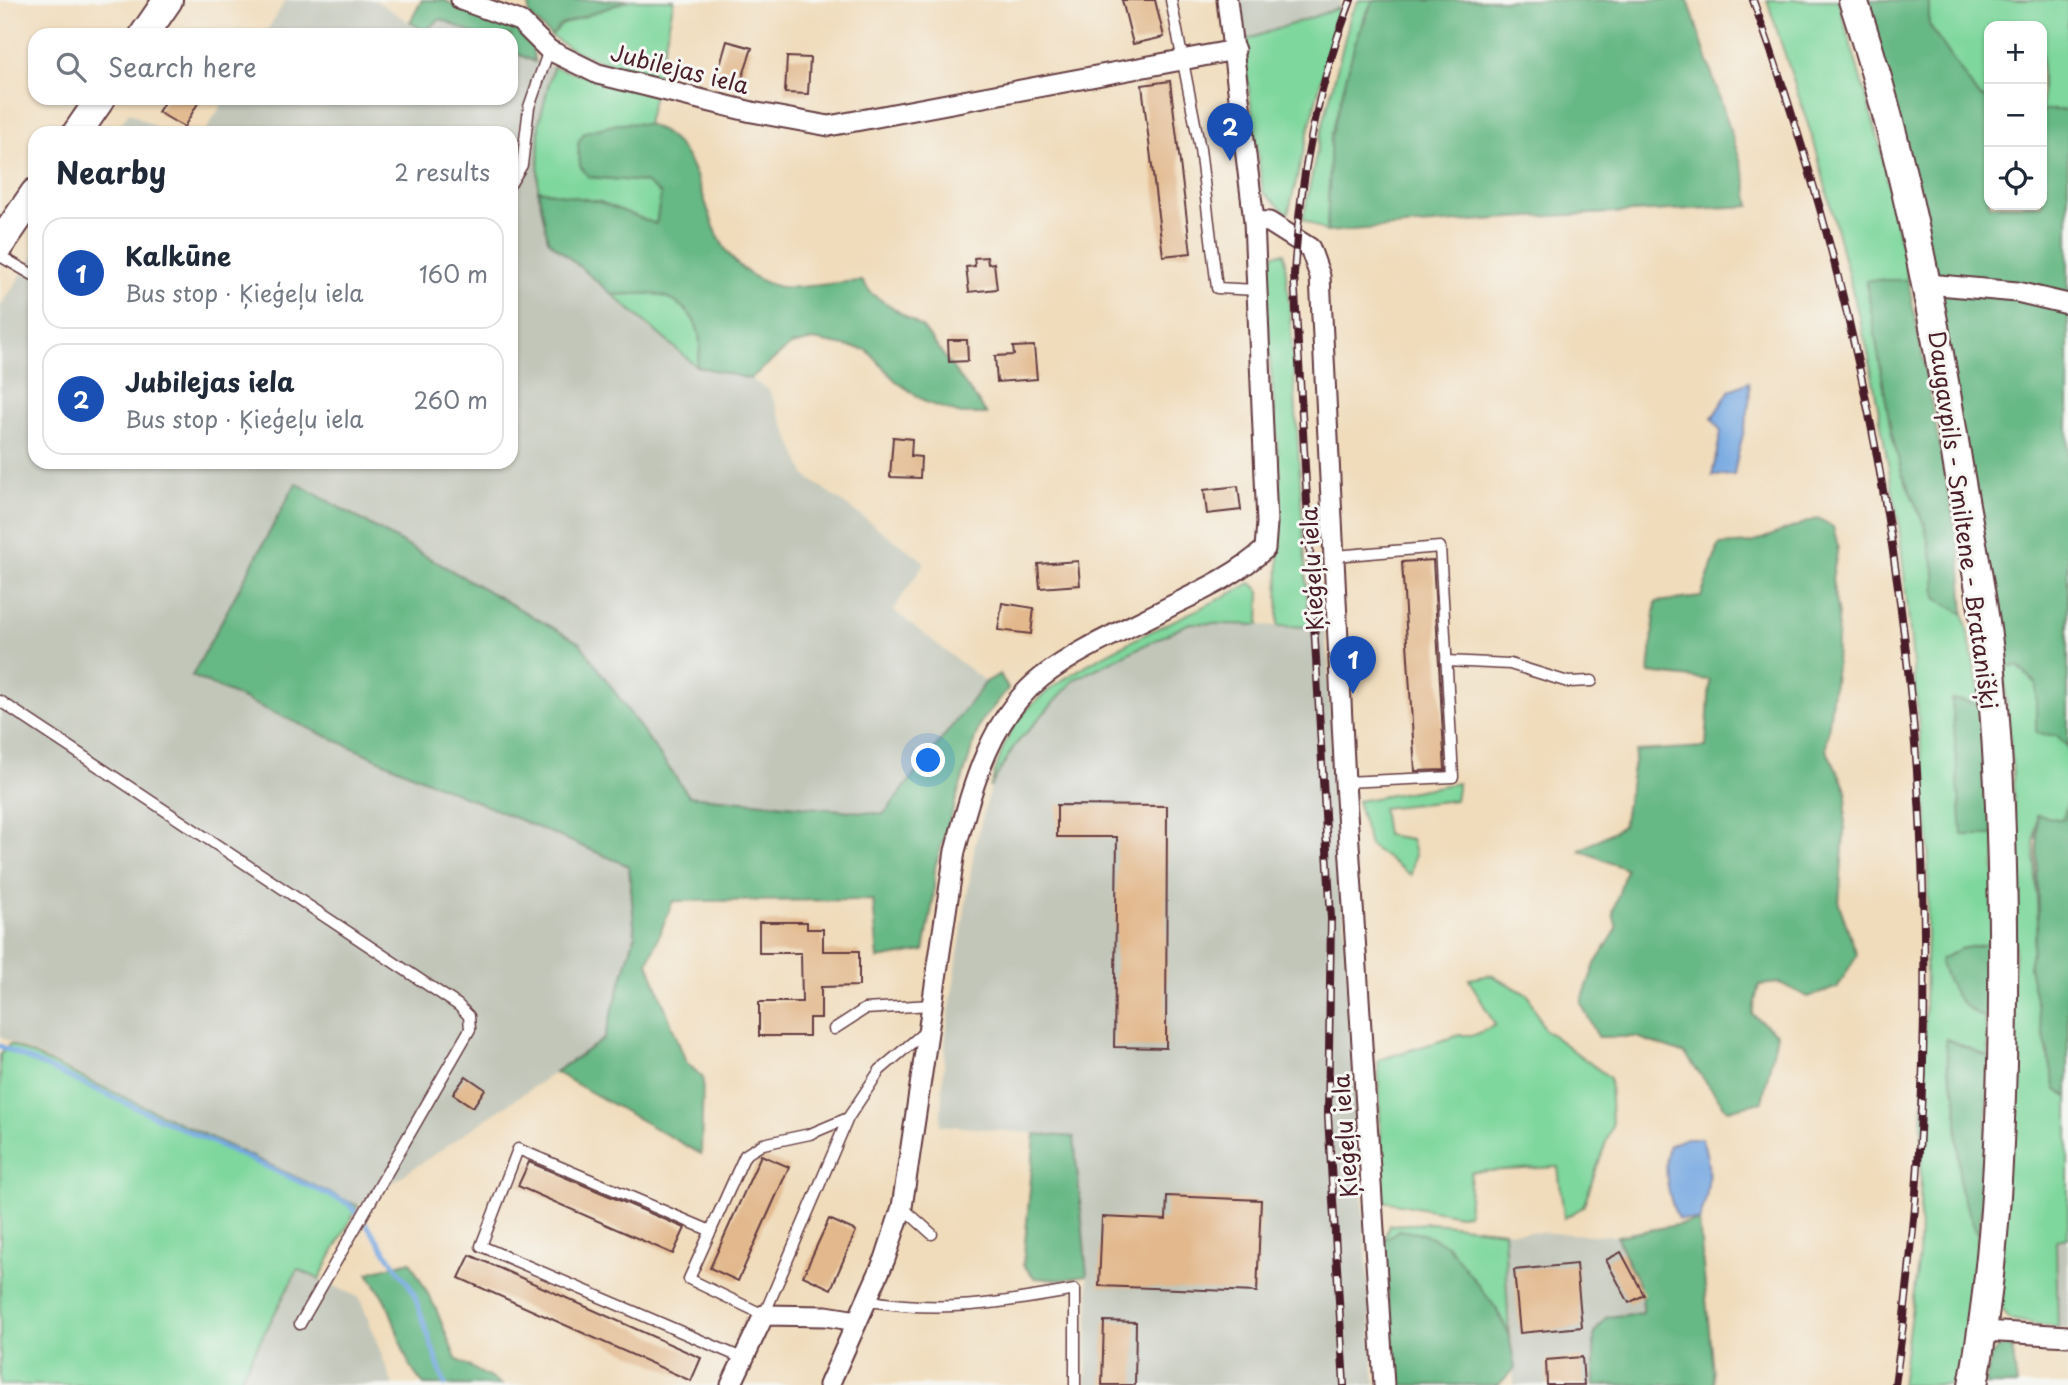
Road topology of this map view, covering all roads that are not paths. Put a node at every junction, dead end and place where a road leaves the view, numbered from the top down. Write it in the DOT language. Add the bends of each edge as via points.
graph roads {
  1 [pos="168,0"];
  2 [pos="461,0"];
  3 [pos="1171,0"];
  4 [pos="1227,0"];
  5 [pos="1853,0"];
  6 [pos="149,28"];
  7 [pos="549,50"];
  8 [pos="1235,50"];
  9 [pos="1185,58"];
  10 [pos="96,105"];
  11 [pos="82,126"];
  12 [pos="518,172"];
  13 [pos="28,203"];
  14 [pos="1254,221"];
  15 [pos="0,244"];
  16 [pos="0,256"];
  17 [pos="28,272"];
  18 [pos="1928,284"];
  19 [pos="1257,290"];
  20 [pos="2068,304"];
  21 [pos="1335,556"];
  22 [pos="1446,661"];
  23 [pos="1592,681"];
  24 [pos="0,701"];
  25 [pos="1345,782"];
  26 [pos="931,1005"];
  27 [pos="834,1029"];
  28 [pos="927,1030"];
  29 [pos="848,1118"];
  30 [pos="902,1207"];
  31 [pos="711,1231"];
  32 [pos="932,1234"];
  33 [pos="866,1300"];
  34 [pos="764,1315"];
  35 [pos="857,1321"];
  36 [pos="300,1324"];
  37 [pos="1984,1331"];
  38 [pos="2068,1336"];
  39 [pos="742,1358"];
  40 [pos="731,1385"];
  41 [pos="829,1385"];
  42 [pos="1075,1385"];
  43 [pos="1384,1385"];
  44 [pos="1973,1385"];
  1 -- 6 [label="main road"];
  2 -- 7 [label="street, Jubilejas iela" via="520,21"];
  3 -- 9 [label="lane"];
  4 -- 8 [label="street"];
  5 -- 18 [label="main road, Daugavpils - Smiltene - Bratanišķi" via="1875,65"];
  7 -- 9 [label="street, Jubilejas iela" via="598,74 829,126"];
  7 -- 12 [label="lane" via="529,107"];
  8 -- 9 [label="street, Jubilejas iela"];
  8 -- 14 [label="street"];
  9 -- 19 [label="lane" via="1217,288"];
  10 -- 11 [label="main road"];
  13 -- 15 [label="main road"];
  14 -- 19 [label="street"];
  14 -- 21 [label="street, Ķieģeļu iela" via="1269,222 1310,248 1320,276"];
  16 -- 17 [label="lane"];
  18 -- 20 [label="street" via="2017,292"];
  18 -- 37 [label="main road, Daugavpils - Smiltene - Bratanišķi" via="1989,659 2002,849 2001,1099"];
  19 -- 26 [label="street" via="1265,549 1240,571 1068,660 1040,678 1008,713 970,793 954,851"];
  21 -- 22 [label="lane" via="1440,547"];
  21 -- 25 [label="street, Ķieģeļu iela"];
  22 -- 23 [label="lane" via="1510,664 1568,682"];
  22 -- 25 [label="lane" via="1453,777"];
  24 -- 36 [label="lane" via="469,1016 470,1029"];
  25 -- 43 [label="street, Ķieģeļu iela"];
  26 -- 27 [label="lane" via="865,1009"];
  26 -- 28 [label="street"];
  28 -- 29 [label="lane" via="880,1070"];
  28 -- 30 [label="street"];
  29 -- 31 [label="lane" via="810,1134 763,1144 745,1154"];
  29 -- 34 [label="lane"];
  30 -- 32 [label="lane"];
  30 -- 33 [label="street"];
  31 -- 34 [label="lane" via="690,1279"];
  31 -- 39 [label="lane" via="519,1149 481,1246"];
  33 -- 35 [label="street"];
  33 -- 42 [label="lane" via="939,1309 1075,1290"];
  34 -- 35 [label="street"];
  34 -- 39 [label="street"];
  35 -- 41 [label="street"];
  37 -- 38 [label="street"];
  37 -- 44 [label="main road, Daugavpils - Smiltene - Bratanišķi"];
  39 -- 40 [label="street"];
}
